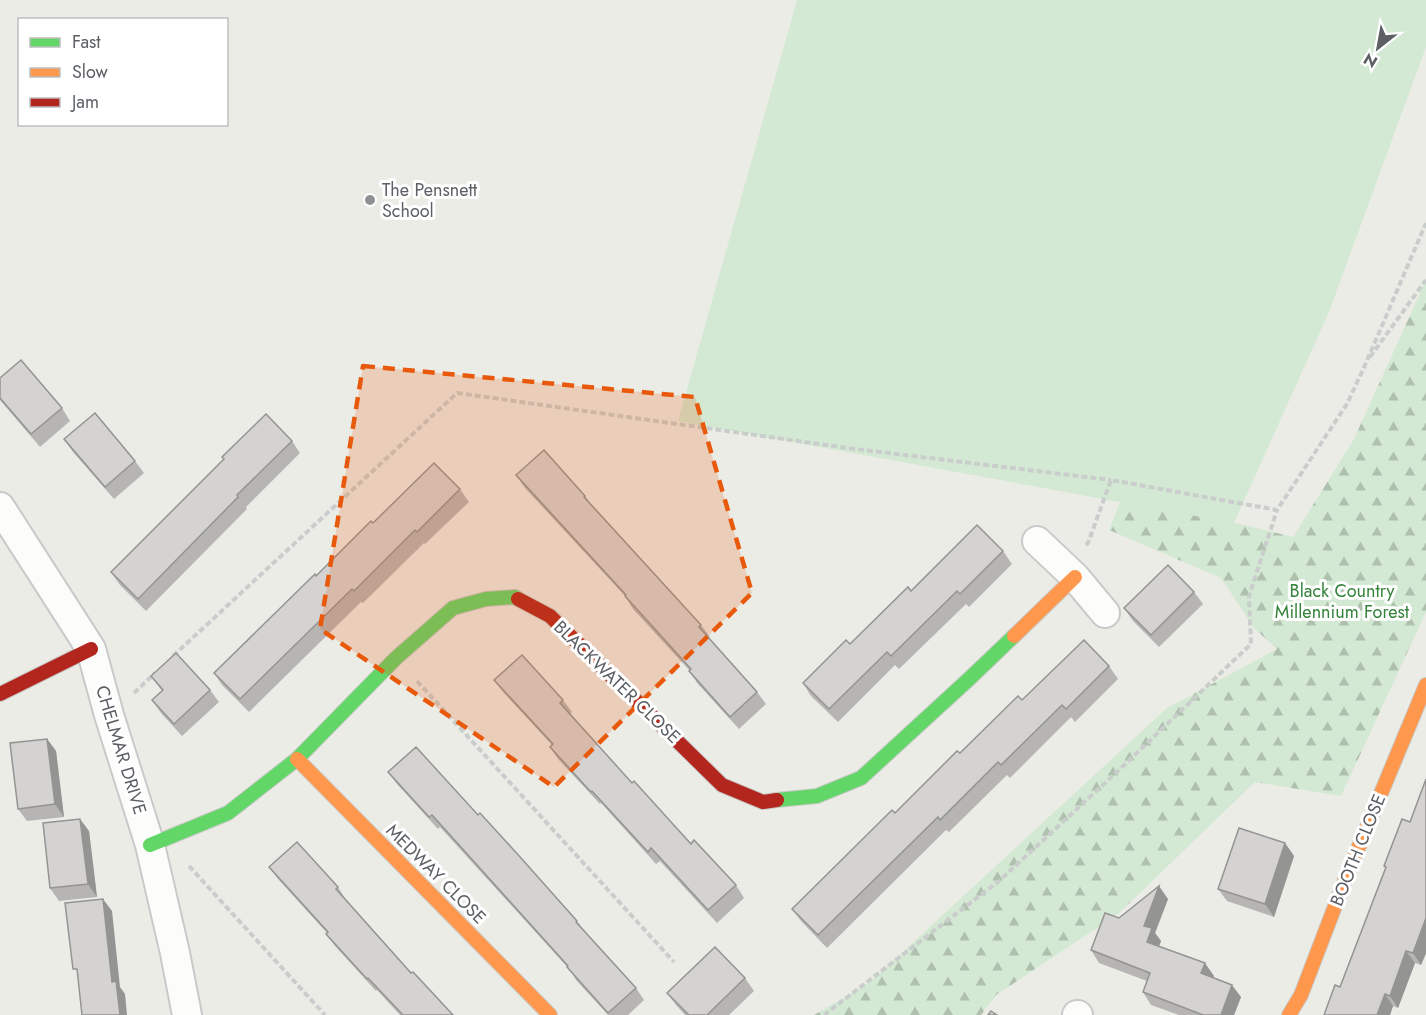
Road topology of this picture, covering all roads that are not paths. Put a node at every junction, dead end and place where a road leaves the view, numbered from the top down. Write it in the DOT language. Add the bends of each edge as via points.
graph roads {
  1 [pos="0,507"];
  2 [pos="1037,541"];
  3 [pos="1068,571"];
  4 [pos="1105,613"];
  5 [pos="91,649"];
  6 [pos="1426,685"];
  7 [pos="0,694"];
  8 [pos="297,759"];
  9 [pos="157,842"];
  10 [pos="188,1015"];
  11 [pos="550,1015"];
  12 [pos="1289,1015"];
  1 -- 5 [label="street, CHELMAR DRIVE"];
  2 -- 3 [label="street"];
  3 -- 4 [label="street"];
  3 -- 8 [label="street, BLACKWATER CLOSE" via="969,679 861,778 817,796 763,802 722,785 550,616 515,597 486,598 453,608 396,658"];
  5 -- 7 [label="street"];
  5 -- 9 [label="street, CHELMAR DRIVE" via="109,715"];
  6 -- 12 [label="street, BOOTH CLOSE" via="1301,995"];
  8 -- 9 [label="street, BLACKWATER CLOSE" via="228,813"];
  8 -- 11 [label="street, MEDWAY CLOSE"];
  9 -- 10 [label="street, CHELMAR DRIVE"];
}
